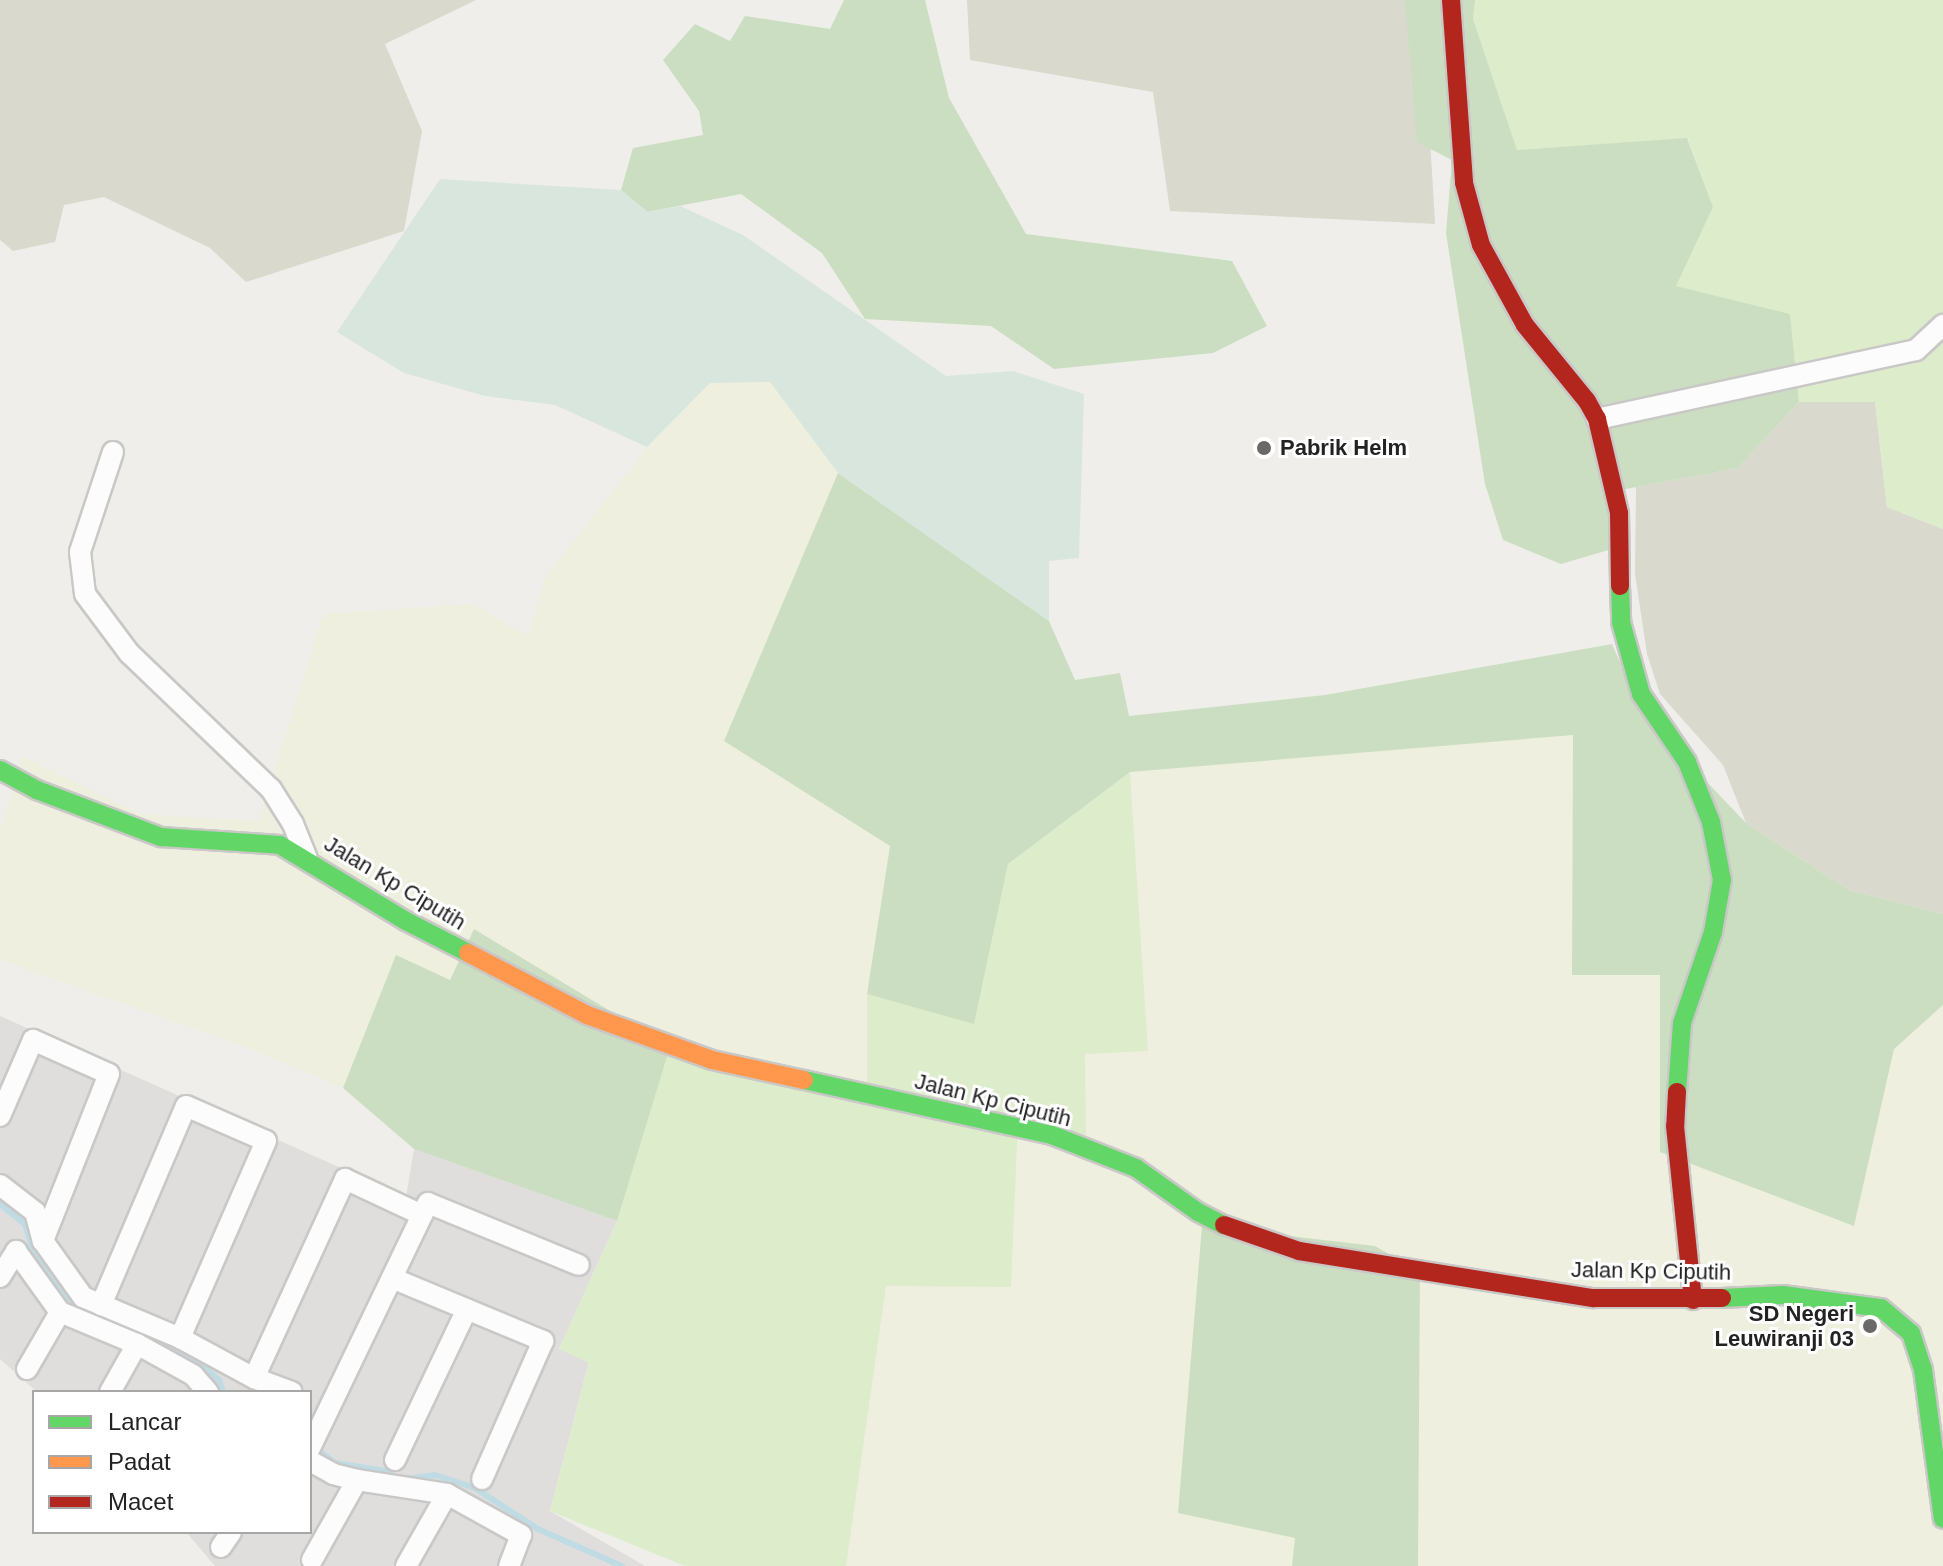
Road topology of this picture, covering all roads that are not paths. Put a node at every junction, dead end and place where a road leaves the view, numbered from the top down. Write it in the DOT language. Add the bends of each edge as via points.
graph roads {
  1 [pos="1451,0"];
  2 [pos="1943,325"];
  3 [pos="1597,419"];
  4 [pos="113,452"];
  5 [pos="0,770"];
  6 [pos="307,858"];
  7 [pos="0,1116"];
  8 [pos="0,1185"];
  9 [pos="422,1215"];
  10 [pos="43,1241"];
  11 [pos="579,1265"];
  12 [pos="0,1277"];
  13 [pos="392,1278"];
  14 [pos="1693,1300"];
  15 [pos="101,1305"];
  16 [pos="467,1309"];
  17 [pos="60,1312"];
  18 [pos="180,1338"];
  19 [pos="137,1344"];
  20 [pos="27,1369"];
  21 [pos="254,1378"];
  22 [pos="111,1390"];
  23 [pos="206,1390"];
  24 [pos="287,1390"];
  25 [pos="312,1399"];
  26 [pos="330,1406"];
  27 [pos="313,1442"];
  28 [pos="395,1460"];
  29 [pos="312,1462"];
  30 [pos="482,1479"];
  31 [pos="357,1480"];
  32 [pos="447,1494"];
  33 [pos="1943,1519"];
  34 [pos="312,1560"];
  35 [pos="514,1564"];
  36 [pos="406,1566"];
  1 -- 3 [label="street" via="1464,183 1481,245 1525,325"];
  2 -- 3 [label="street" via="1916,350"];
  3 -- 14 [label="street" via="1619,513 1621,622 1641,694 1687,762 1711,822 1722,880 1713,932 1682,1023 1675,1126"];
  4 -- 6 [label="street" via="80,552 85,594 129,653 271,789"];
  5 -- 6 [label="street, Jalan Kp Ciputih" via="139,831 280,845"];
  6 -- 14 [label="street, Jalan Kp Ciputih" via="406,921 587,1015 712,1060 1052,1135 1136,1168 1198,1212 1241,1234 1299,1251 1594,1298"];
  7 -- 10 [label="street" via="33,1040 109,1074"];
  8 -- 10 [label="street" via="35,1212"];
  9 -- 11 [label="street" via="428,1203"];
  9 -- 13 [label="street"];
  9 -- 21 [label="street" via="345,1179"];
  10 -- 15 [label="street" via="83,1297"];
  12 -- 17 [label="street" via="16,1251"];
  13 -- 16 [label="street"];
  13 -- 26 [label="street"];
  14 -- 33 [label="street, Jalan Kp Ciputih" via="1783,1295 1851,1301 1881,1308 1911,1333 1923,1370"];
  15 -- 18 [label="street"];
  15 -- 18 [label="street" via="186,1106 266,1141"];
  16 -- 28 [label="street"];
  16 -- 30 [label="street" via="543,1341"];
  17 -- 19 [label="street"];
  17 -- 20 [label="street"];
  18 -- 21 [label="street"];
  19 -- 22 [label="street"];
  19 -- 23 [label="street" via="193,1375"];
  21 -- 24 [label="street"];
  25 -- 26 [label="street"];
  26 -- 27 [label="street"];
  29 -- 31 [label="street"];
  31 -- 32 [label="street"];
  31 -- 34 [label="street"];
  32 -- 35 [label="street" via="521,1535"];
  32 -- 36 [label="street"];
}
